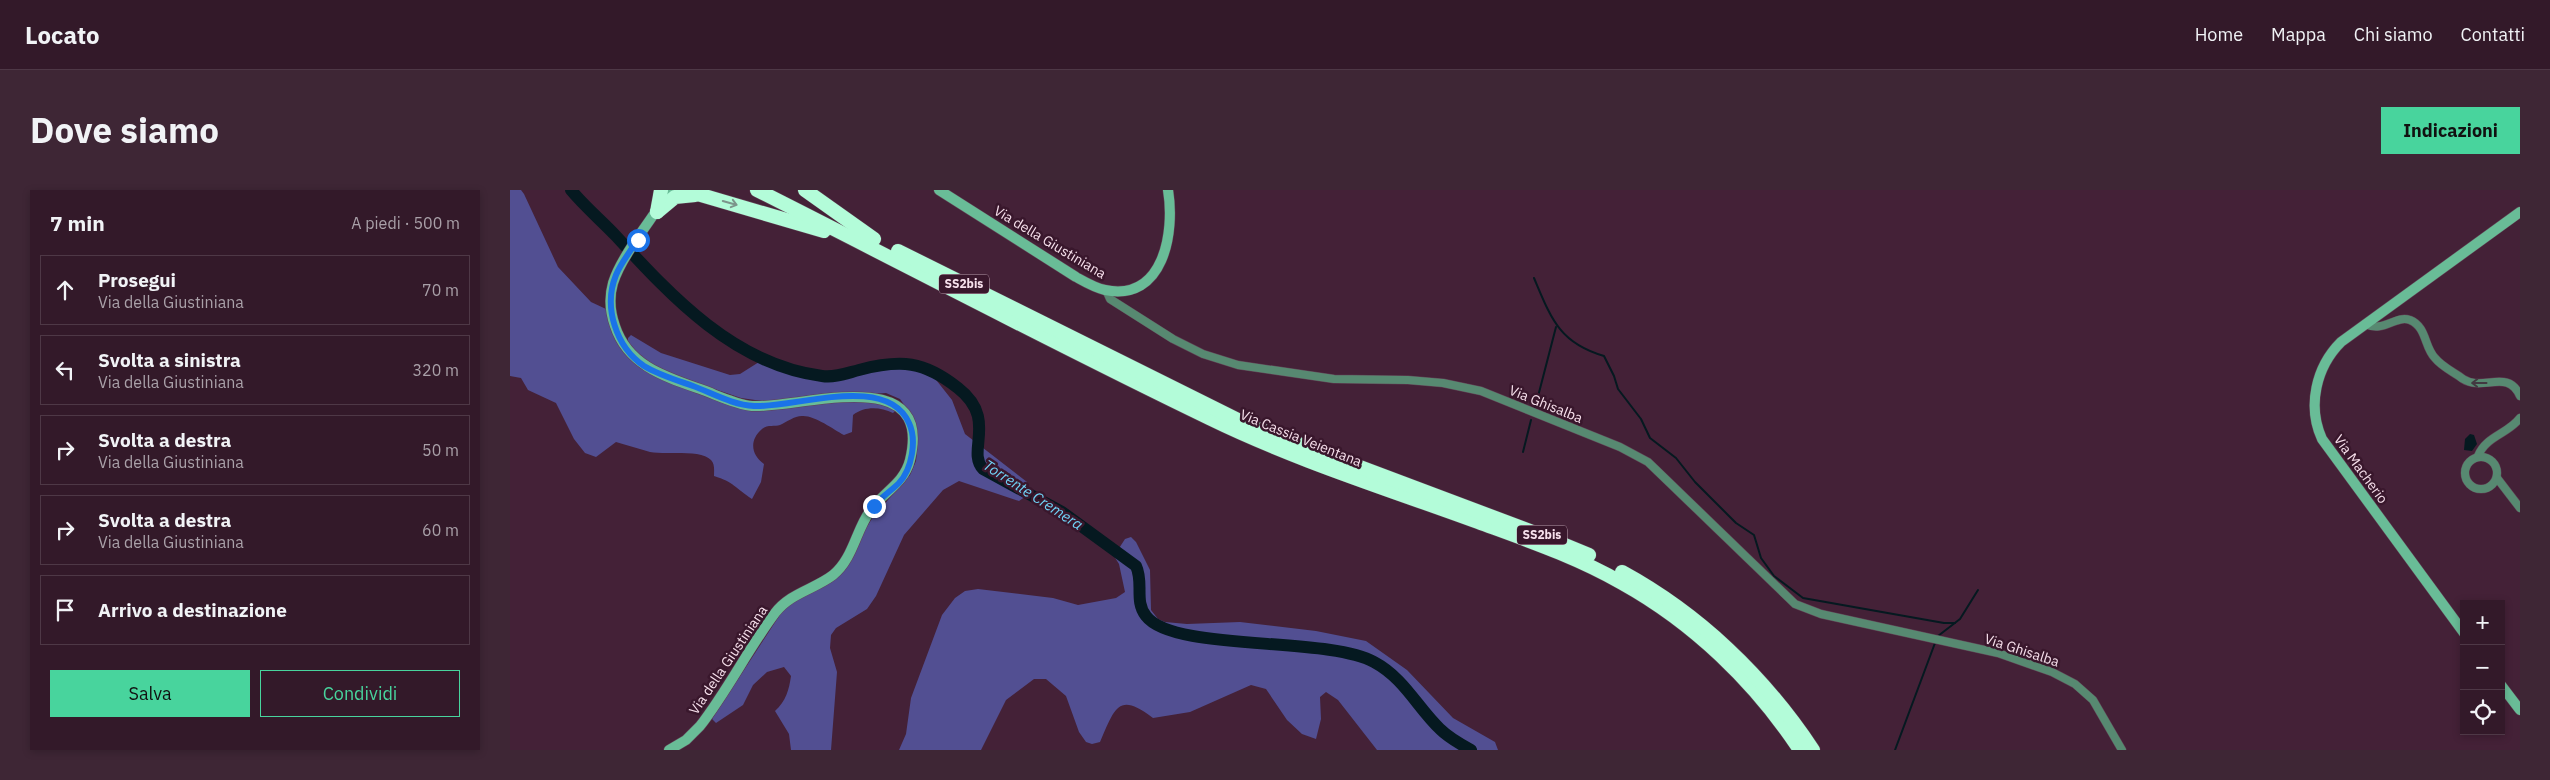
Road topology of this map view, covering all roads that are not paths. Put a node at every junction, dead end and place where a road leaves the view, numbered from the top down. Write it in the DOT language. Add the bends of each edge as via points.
graph roads {
  1 [pos="661,190"];
  2 [pos="670,190"];
  3 [pos="757,190"];
  4 [pos="778,190"];
  5 [pos="805,190"];
  6 [pos="939,190"];
  7 [pos="1168,190"];
  8 [pos="689,192"];
  9 [pos="657,212"];
  10 [pos="2520,212"];
  11 [pos="868,241"];
  12 [pos="1106,290"];
  13 [pos="2365,324"];
  14 [pos="2520,396"];
  15 [pos="1205,410"];
  16 [pos="2520,418"];
  17 [pos="2478,456"];
  18 [pos="2496,478"];
  19 [pos="2520,508"];
  20 [pos="2460,628"];
  21 [pos="2505,690"];
  22 [pos="2520,710"];
  23 [pos="668,750"];
  24 [pos="1800,750"];
  25 [pos="1813,750"];
  26 [pos="2122,750"];
  1 -- 9 [label="highway"];
  2 -- 9 [label="street, Via della Giustiniana"];
  3 -- 11 [label="highway, Via Cassia Veientana / SS2bis"];
  4 -- 11 [label="highway, Via Cassia Veientana / SS2bis"];
  5 -- 11 [label="highway"];
  6 -- 12 [label="street, Via della Giustiniana" via="1076,277"];
  7 -- 12 [label="street, Via della Giustiniana" via="1168,240 1158,268 1134,288"];
  8 -- 9 [label="highway"];
  8 -- 11 [label="highway, one-way"];
  9 -- 23 [label="street, Via della Giustiniana" via="621,265 612,290 613,321 623,344 645,366 750,405 821,399 883,399 902,411 912,434 911,456 905,474 869,512 842,566 832,576 779,608 700,726"];
  10 -- 13 [label="street, Via Macherio"];
  11 -- 15 [label="highway, Via Cassia Veientana / SS2bis"];
  12 -- 26 [label="street, Via Ghisalba" via="1110,299 1182,344 1238,365 1322,378 1408,380 1460,386 1481,391 1620,447 1648,462 1795,604 1821,614 2024,661 2070,681 2093,700"];
  14 -- 13 [label="street, one-way" via="2509,383 2495,380 2475,384 2443,365 2433,356 2424,334 2412,321 2402,320 2376,328"];
  13 -- 20 [label="street, Via Macherio" via="2337,346 2322,369 2315,400 2318,430"];
  15 -- 24 [label="highway, Via Cassia Veientana / SS2bis" via="1342,472 1546,547 1622,582 1725,659 1766,703"];
  15 -- 25 [label="highway, Via Cassia Veientana / SS2bis" via="1538,534 1631,577 1684,612 1742,662 1774,697"];
  16 -- 17 [label="street" via="2485,443"];
  17 -- 18 [label="street" via="2493,462"];
  17 -- 18 [label="street" via="2465,466 2467,482 2481,489 2491,486"];
  18 -- 19 [label="street"];
  21 -- 22 [label="street"];
}
